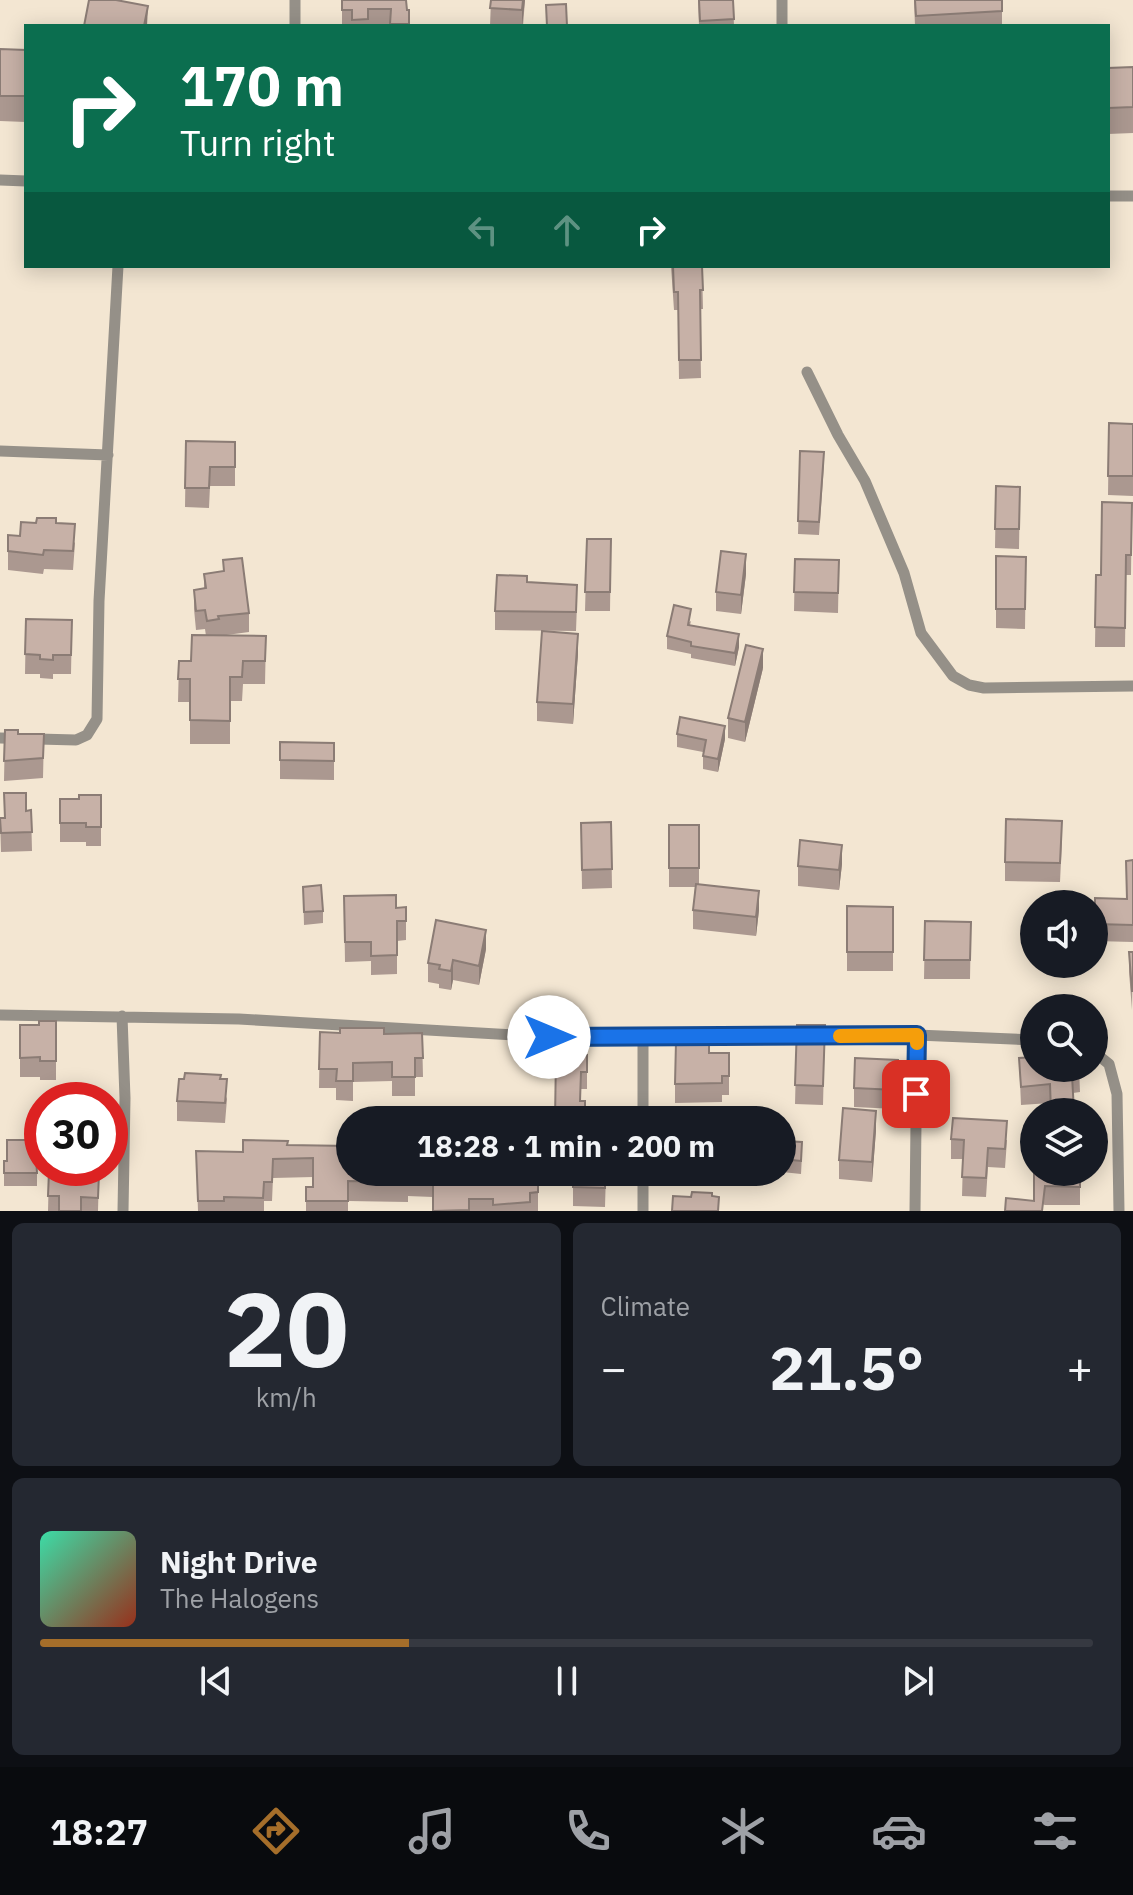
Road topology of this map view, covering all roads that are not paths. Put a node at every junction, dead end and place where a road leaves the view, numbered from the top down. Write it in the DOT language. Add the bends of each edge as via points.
graph roads {
  1 [pos="295,0"];
  2 [pos="782,0"];
  3 [pos="295,24"];
  4 [pos="782,24"];
  5 [pos="0,180"];
  6 [pos="24,181"];
  7 [pos="1110,196"];
  8 [pos="1133,196"];
  9 [pos="118,268"];
  10 [pos="807,372"];
  11 [pos="0,451"];
  12 [pos="108,455"];
  13 [pos="1133,686"];
  14 [pos="0,738"];
  15 [pos="0,1015"];
  16 [pos="122,1016"];
  17 [pos="917,1035"];
  18 [pos="643,1037"];
  19 [pos="1020,1039"];
  20 [pos="1108,1063"];
  21 [pos="643,1106"];
  22 [pos="643,1186"];
  23 [pos="123,1211"];
  24 [pos="643,1211"];
  25 [pos="915,1211"];
  26 [pos="1119,1211"];
  1 -- 3 [label="street"];
  2 -- 4 [label="street"];
  5 -- 6 [label="street"];
  7 -- 8 [label="street"];
  9 -- 12 [label="street"];
  10 -- 13 [label="street" via="865,481 904,573 921,633 953,676 984,688"];
  11 -- 12 [label="street"];
  12 -- 14 [label="street" via="97,719 87,735 76,740"];
  15 -- 16 [label="street"];
  16 -- 18 [label="street"];
  16 -- 23 [label="street"];
  17 -- 18 [label="street"];
  17 -- 19 [label="street"];
  17 -- 25 [label="street"];
  18 -- 21 [label="street"];
  20 -- 26 [label="street" via="1117,1094"];
  22 -- 24 [label="street"];
}
